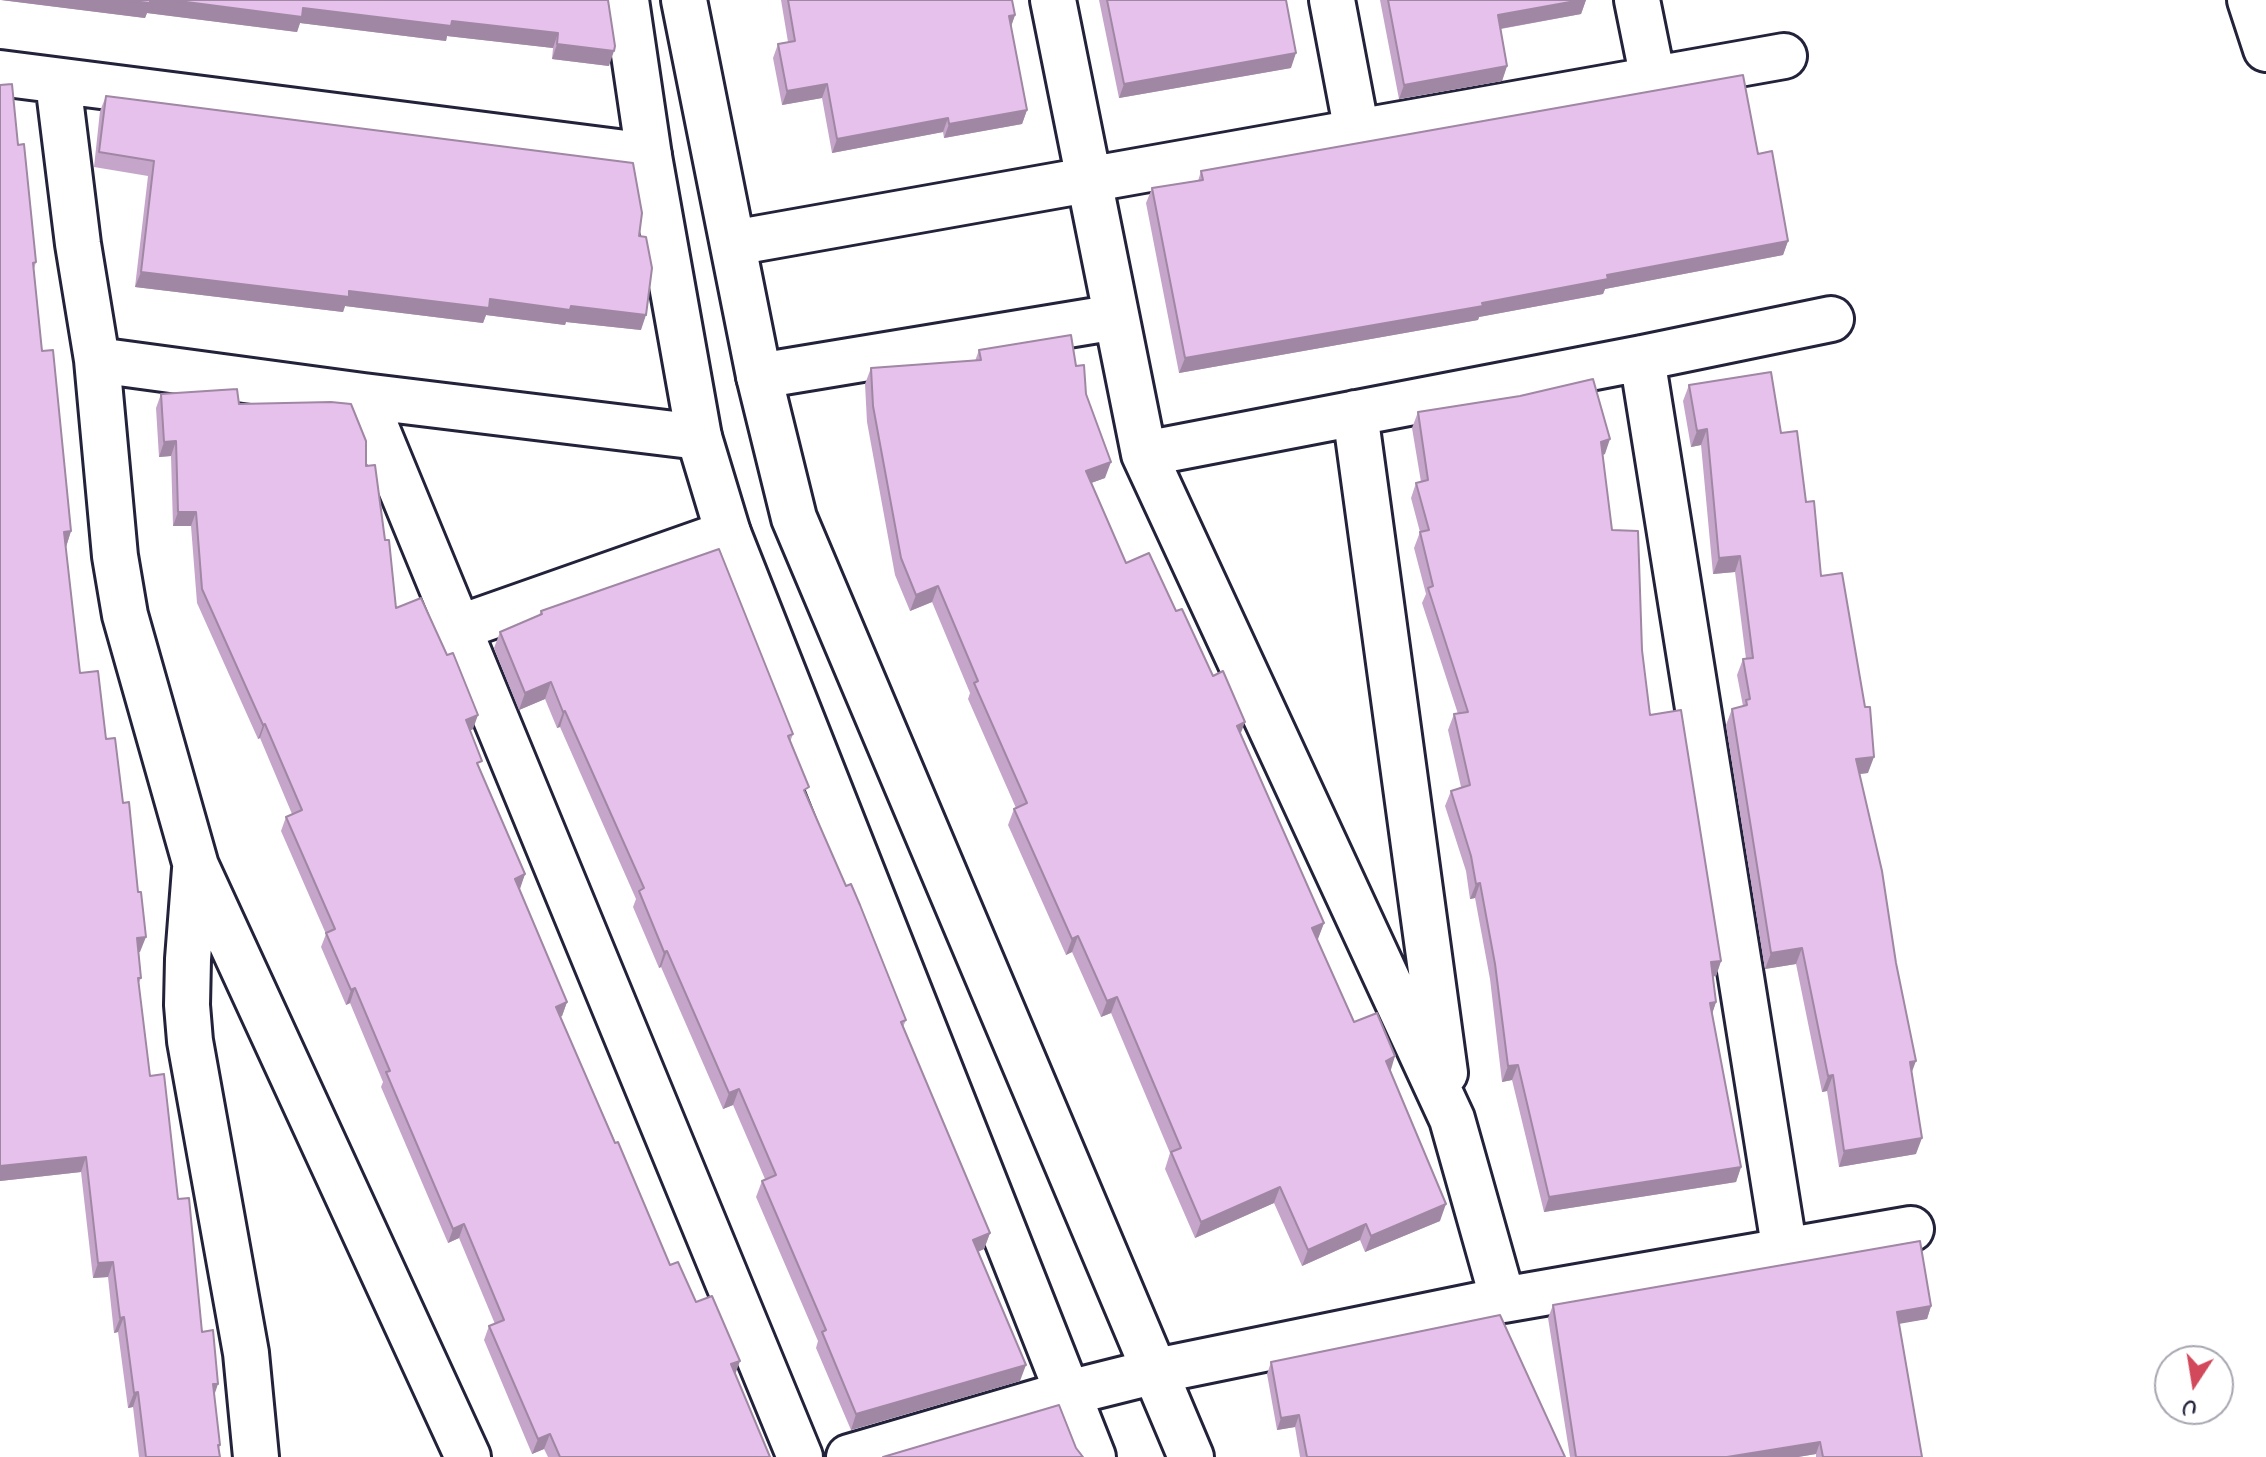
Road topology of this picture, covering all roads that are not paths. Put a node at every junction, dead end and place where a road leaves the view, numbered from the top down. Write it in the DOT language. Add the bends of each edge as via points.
graph roads {
  1 [pos="626,0"];
  2 [pos="684,0"];
  3 [pos="1053,0"];
  4 [pos="1332,0"];
  5 [pos="1637,0"];
  6 [pos="2250,0"];
  7 [pos="2266,49"];
  8 [pos="1784,56"];
  9 [pos="0,73"];
  10 [pos="1653,79"];
  11 [pos="58,82"];
  12 [pos="1357,132"];
  13 [pos="649,156"];
  14 [pos="1089,180"];
  15 [pos="733,243"];
  16 [pos="744,299"];
  17 [pos="677,314"];
  18 [pos="1116,317"];
  19 [pos="1831,319"];
  20 [pos="1642,358"];
  21 [pos="97,360"];
  22 [pos="759,376"];
  23 [pos="363,396"];
  24 [pos="1355,413"];
  25 [pos="699,437"];
  26 [pos="1144,454"];
  27 [pos="728,533"];
  28 [pos="458,628"];
  29 [pos="196,866"];
  30 [pos="1452,1119"];
  31 [pos="1911,1229"];
  32 [pos="1785,1252"];
  33 [pos="1503,1300"];
  34 [pos="1156,1371"];
  35 [pos="1068,1393"];
  36 [pos="256,1457"];
  37 [pos="468,1457"];
  38 [pos="800,1457"];
  39 [pos="849,1457"];
  40 [pos="1093,1457"];
  41 [pos="1191,1457"];
  1 -- 13 [label="street"];
  2 -- 15 [label="street"];
  3 -- 14 [label="street"];
  4 -- 12 [label="street"];
  5 -- 10 [label="street"];
  6 -- 7 [label="street"];
  8 -- 10 [label="street"];
  9 -- 11 [label="street"];
  10 -- 12 [label="street"];
  11 -- 13 [label="street"];
  11 -- 21 [label="street"];
  12 -- 14 [label="street"];
  13 -- 17 [label="street"];
  14 -- 15 [label="street"];
  14 -- 18 [label="street"];
  15 -- 16 [label="street"];
  16 -- 17 [label="street"];
  16 -- 22 [label="street"];
  17 -- 25 [label="street"];
  18 -- 22 [label="street"];
  18 -- 26 [label="street"];
  19 -- 20 [label="street"];
  20 -- 24 [label="street"];
  20 -- 32 [label="street"];
  21 -- 23 [label="street"];
  21 -- 29 [label="street" via="125,615"];
  22 -- 34 [label="street" via="794,518"];
  23 -- 25 [label="street"];
  23 -- 28 [label="street"];
  24 -- 26 [label="street"];
  24 -- 30 [label="street"];
  25 -- 27 [label="street"];
  26 -- 30 [label="street"];
  27 -- 28 [label="street"];
  27 -- 35 [label="street"];
  28 -- 38 [label="street"];
  29 -- 36 [label="street" via="188,959 190,1041 246,1353"];
  29 -- 37 [label="street"];
  30 -- 33 [label="street"];
  31 -- 32 [label="street"];
  32 -- 33 [label="street"];
  33 -- 34 [label="street"];
  34 -- 35 [label="street"];
  34 -- 41 [label="street"];
  35 -- 39 [label="street"];
  35 -- 40 [label="street"];
}
